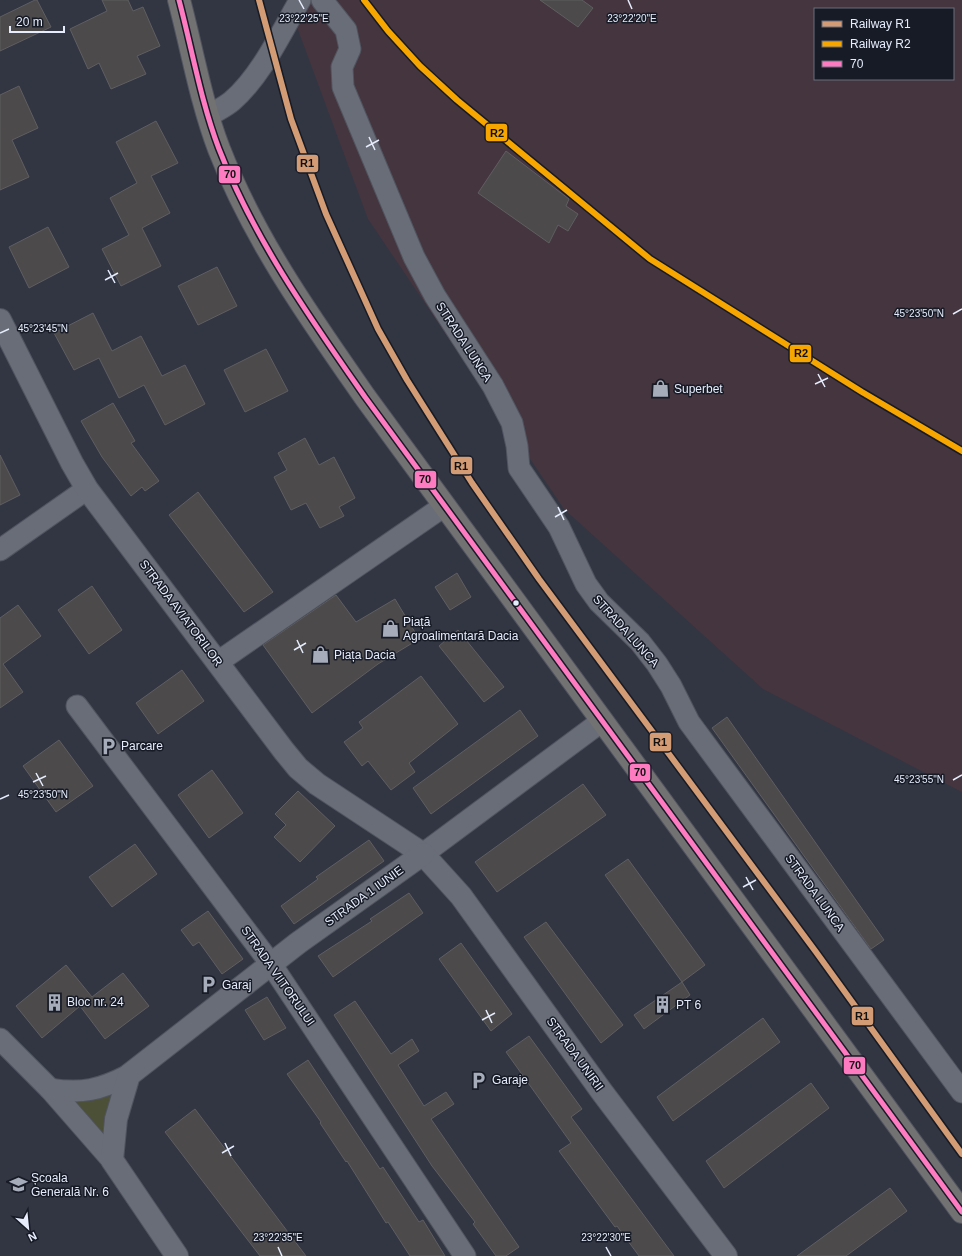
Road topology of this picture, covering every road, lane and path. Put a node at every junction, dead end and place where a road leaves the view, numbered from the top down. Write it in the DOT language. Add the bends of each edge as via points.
graph roads {
  1 [pos="179,0"];
  2 [pos="300,0"];
  3 [pos="322,0"];
  4 [pos="208,116"];
  5 [pos="0,320"];
  6 [pos="87,489"];
  7 [pos="444,506"];
  8 [pos="0,550"];
  9 [pos="218,662"];
  10 [pos="77,706"];
  11 [pos="602,721"];
  12 [pos="423,854"];
  13 [pos="271,964"];
  14 [pos="0,1039"];
  15 [pos="128,1076"];
  16 [pos="50,1089"];
  17 [pos="962,1092"];
  18 [pos="112,1160"];
  19 [pos="962,1212"];
  20 [pos="177,1256"];
  21 [pos="465,1256"];
  22 [pos="726,1256"];
  1 -- 4 [label="main road"];
  2 -- 4 [label="street" via="285,29 243,90 231,102"];
  3 -- 17 [label="street, STRADA LUNCA" via="346,30 350,49 342,67 344,87 414,257 512,423 519,468 559,527 586,584 599,602 640,642 657,664 689,722"];
  4 -- 7 [label="main road" via="231,177 293,293 364,397"];
  5 -- 6 [label="street, STRADA AVIATORILOR"];
  6 -- 8 [label="street"];
  6 -- 9 [label="street, STRADA AVIATORILOR"];
  7 -- 9 [label="street"];
  7 -- 11 [label="main road"];
  9 -- 12 [label="street, STRADA AVIATORILOR" via="298,768 317,784"];
  10 -- 13 [label="street, STRADA VIITORULUI"];
  11 -- 12 [label="street, STRADA 1 IUNIE"];
  11 -- 19 [label="main road"];
  12 -- 13 [label="street, STRADA 1 IUNIE"];
  12 -- 22 [label="street, STRADA UNIRII" via="461,896 602,1092"];
  13 -- 15 [label="street, STRADA 1 IUNIE"];
  13 -- 21 [label="street, STRADA VIITORULUI"];
  14 -- 16 [label="street"];
  15 -- 16 [label="street, STRADA 1 IUNIE" via="90,1091"];
  15 -- 18 [label="street" via="116,1119"];
  16 -- 18 [label="street"];
  18 -- 20 [label="street"];
}
